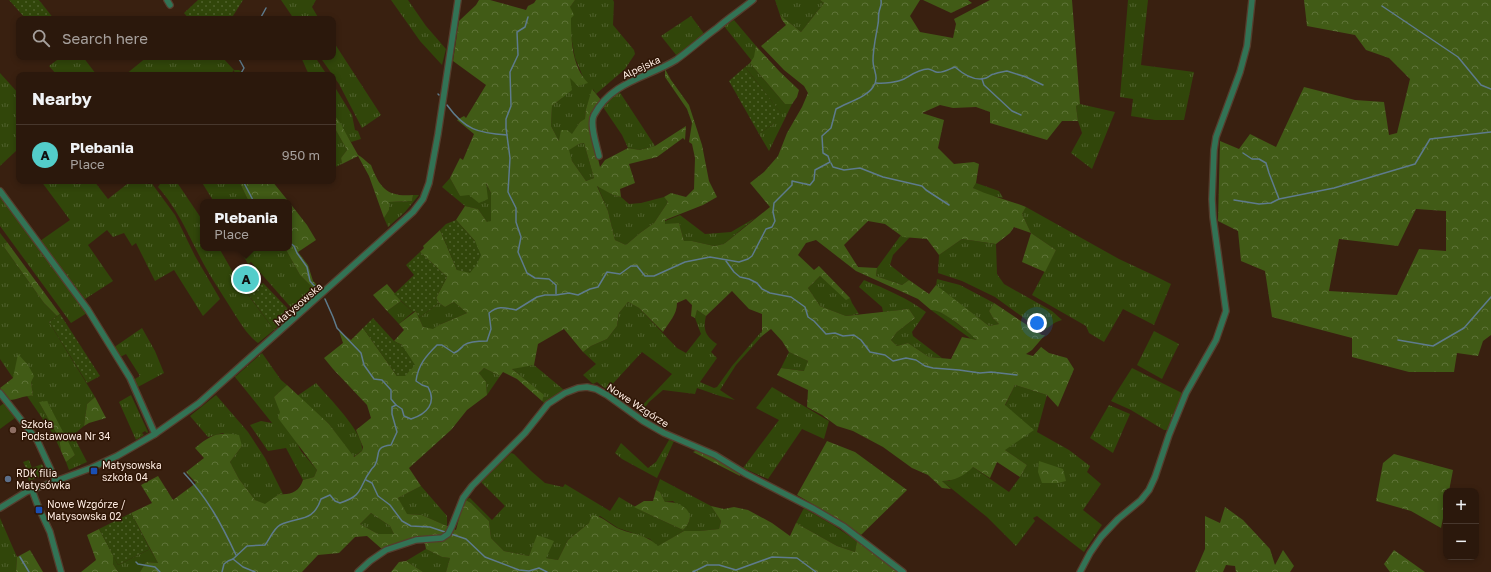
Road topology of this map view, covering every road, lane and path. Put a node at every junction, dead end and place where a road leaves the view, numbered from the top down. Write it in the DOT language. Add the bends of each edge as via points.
graph roads {
  1 [pos="458,0"];
  2 [pos="753,0"];
  3 [pos="1252,0"];
  4 [pos="599,156"];
  5 [pos="0,191"];
  6 [pos="0,393"];
  7 [pos="156,434"];
  8 [pos="56,481"];
  9 [pos="32,490"];
  10 [pos="0,508"];
  11 [pos="61,572"];
  12 [pos="358,572"];
  13 [pos="903,572"];
  14 [pos="1080,572"];
  1 -- 7 [label="street, Matysowska" via="431,172 419,206 199,403"];
  2 -- 4 [label="street, Alpejska" via="677,59 628,82 605,100 594,116 592,124"];
  3 -- 14 [label="street" via="1240,72 1216,137 1214,150 1212,199 1226,311 1223,324 1186,393 1149,490 1101,537"];
  5 -- 7 [label="street" via="88,310 130,378"];
  6 -- 8 [label="street" via="37,440"];
  7 -- 8 [label="street, Matysowska" via="117,456"];
  8 -- 9 [label="street, Matysowska"];
  9 -- 10 [label="street, Matysowska"];
  9 -- 11 [label="street" via="50,532"];
  12 -- 13 [label="street, Nowe Wzgórze" via="386,550 416,540 442,538 448,534 467,492 525,433 548,404 565,393 587,387 607,395 664,433 715,455 826,516"];
}
